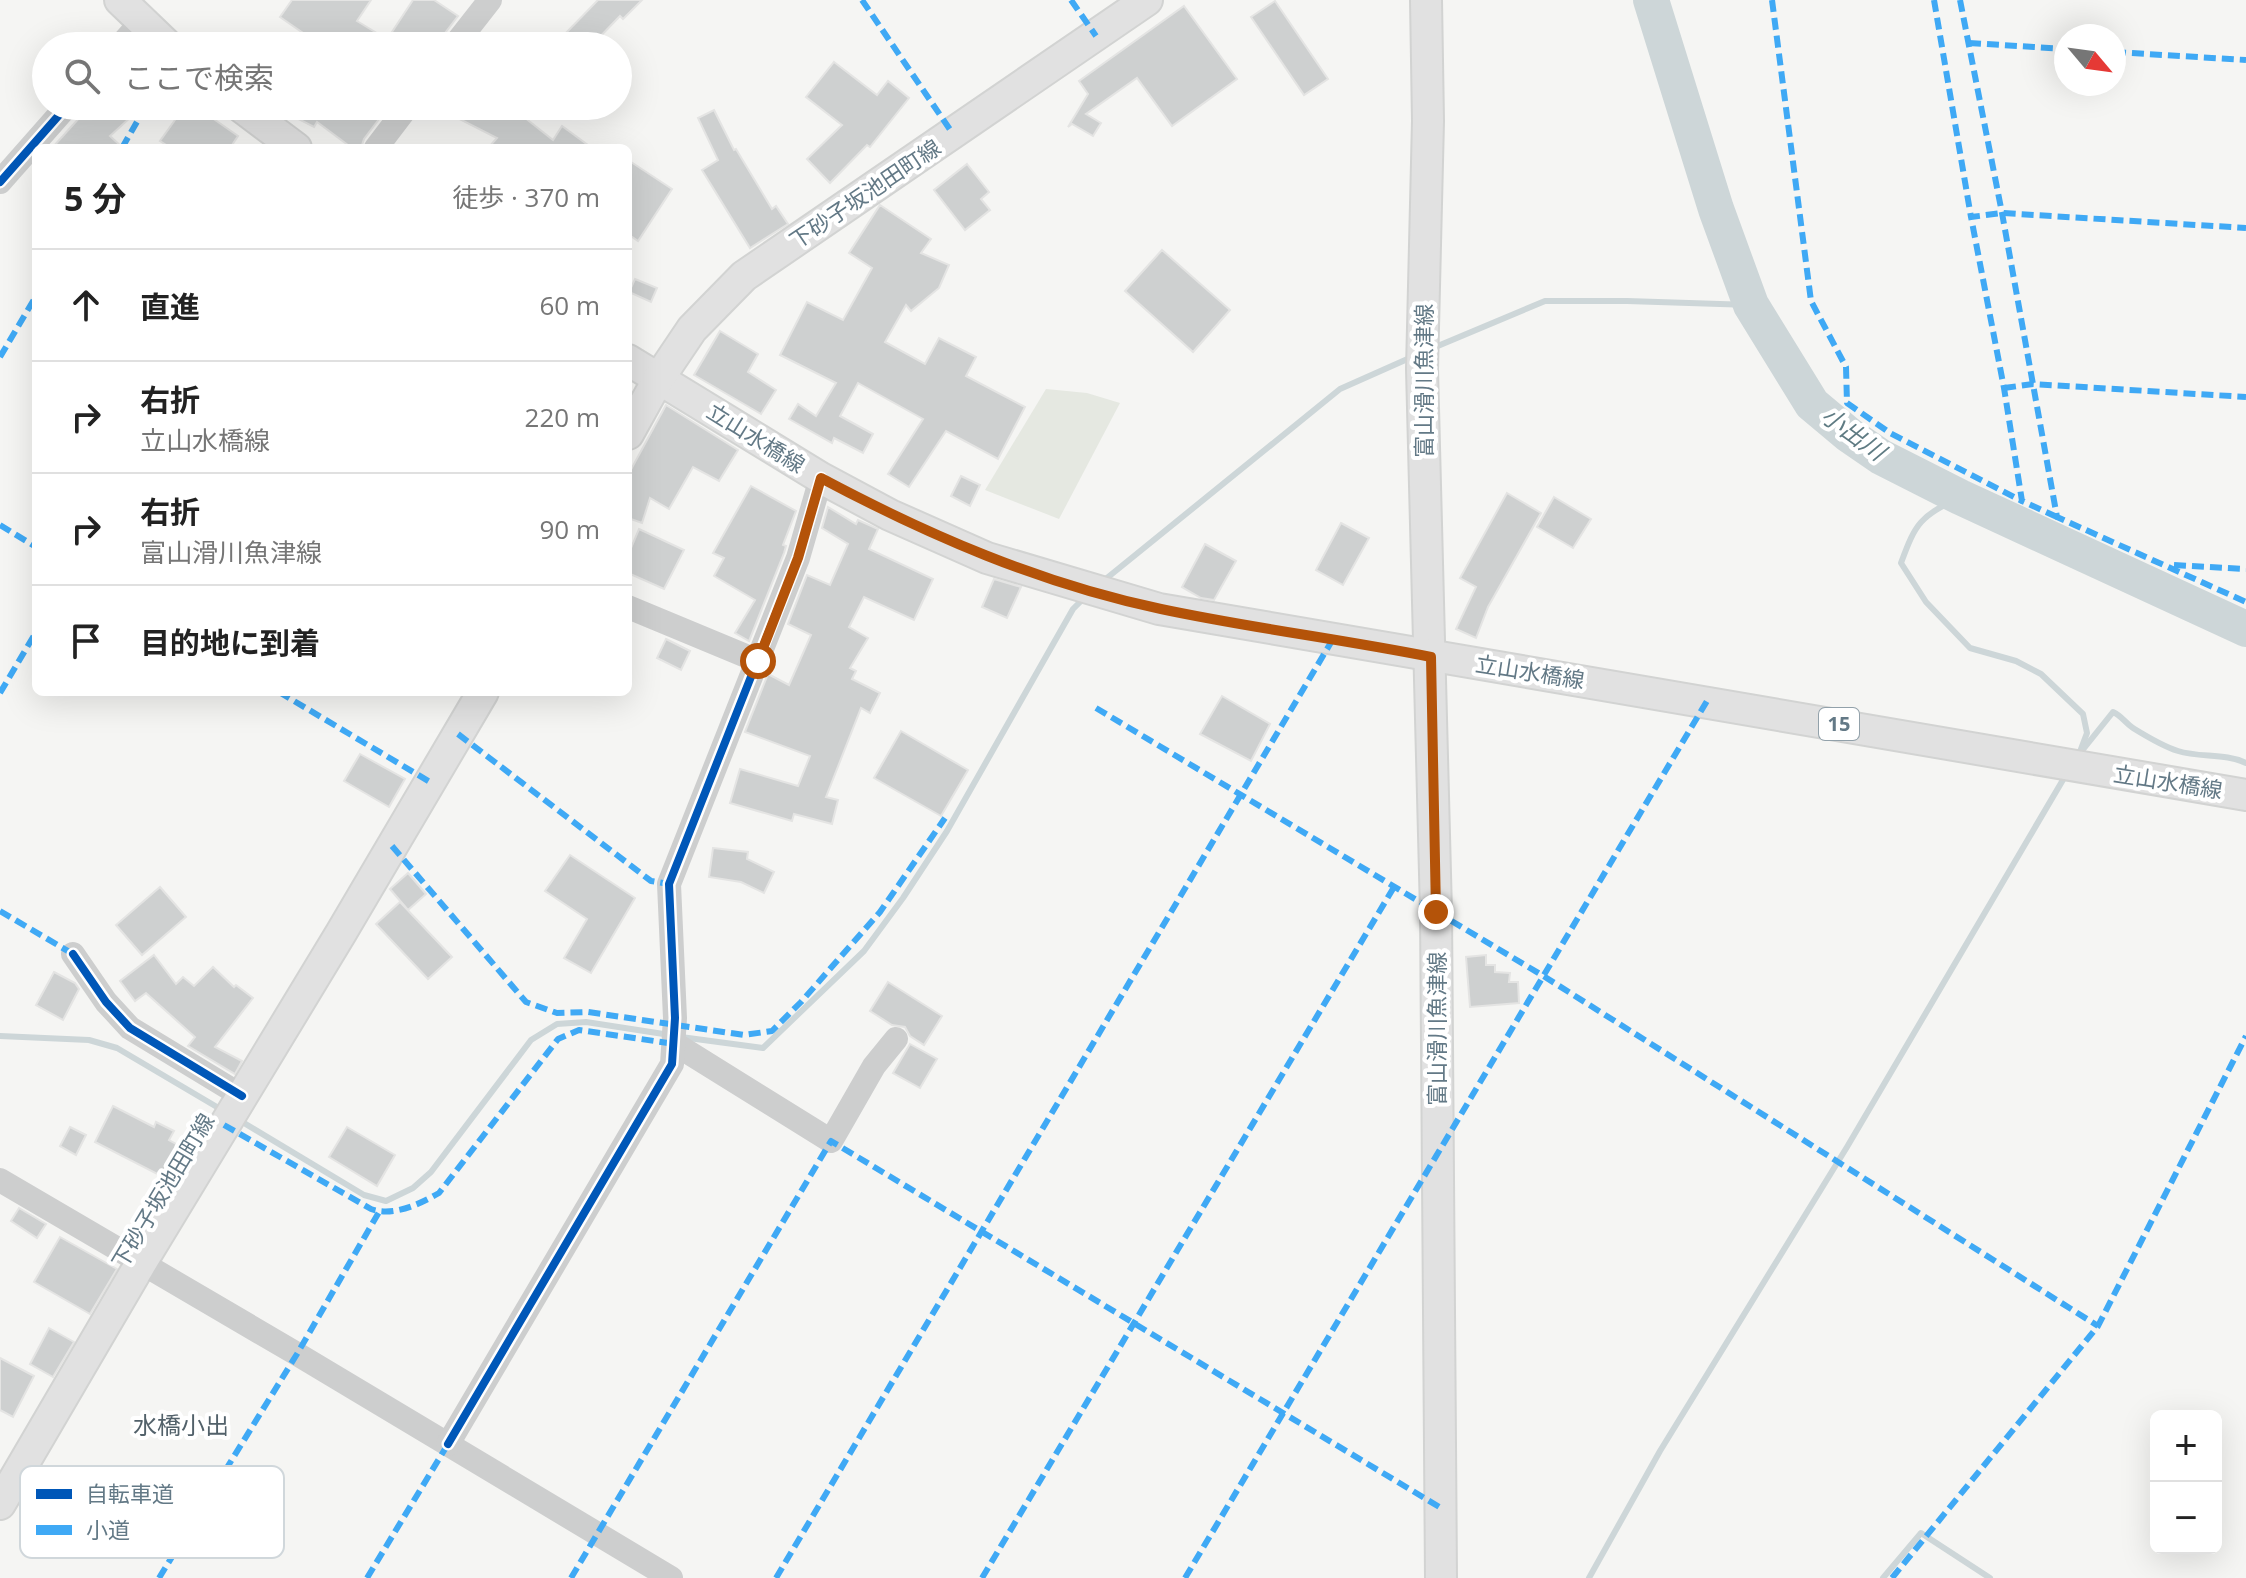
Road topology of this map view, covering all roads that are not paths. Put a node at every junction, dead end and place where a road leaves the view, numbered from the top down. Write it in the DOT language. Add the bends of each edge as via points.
graph roads {
  1 [pos="120,0"];
  2 [pos="490,0"];
  3 [pos="1147,0"];
  4 [pos="1426,0"];
  5 [pos="142,21"];
  6 [pos="132,32"];
  7 [pos="153,32"];
  8 [pos="465,32"];
  9 [pos="55,120"];
  10 [pos="259,120"];
  11 [pos="397,120"];
  12 [pos="34,144"];
  13 [pos="291,144"];
  14 [pos="379,144"];
  15 [pos="32,146"];
  16 [pos="0,182"];
  17 [pos="632,362"];
  18 [pos="659,378"];
  19 [pos="632,427"];
  20 [pos="821,478"];
  21 [pos="632,609"];
  22 [pos="1431,657"];
  23 [pos="758,661"];
  24 [pos="481,696"];
  25 [pos="2246,795"];
  26 [pos="73,954"];
  27 [pos="896,1039"];
  28 [pos="675,1044"];
  29 [pos="242,1096"];
  30 [pos="0,1180"];
  31 [pos="141,1263"];
  32 [pos="448,1444"];
  33 [pos="22,1466"];
  34 [pos="20,1470"];
  35 [pos="0,1504"];
  36 [pos="671,1578"];
  37 [pos="1441,1578"];
  1 -- 5 [label="main road"];
  2 -- 8 [label="street"];
  3 -- 18 [label="main road, 下砂子坂池田町線" via="744,276 692,329"];
  4 -- 22 [label="main road, 富山滑川魚津線" via="1422,369"];
  5 -- 6 [label="street"];
  5 -- 7 [label="main road"];
  9 -- 12 [label="street"];
  10 -- 13 [label="main road"];
  11 -- 14 [label="street"];
  15 -- 16 [label="street"];
  17 -- 18 [label="main road, 立山水橋線 / 15"];
  18 -- 19 [label="main road, 下砂子坂池田町線"];
  18 -- 20 [label="main road, 立山水橋線 / 15"];
  20 -- 22 [label="main road, 立山水橋線 / 15" via="987,558 1066,583 1159,609"];
  20 -- 23 [label="street" via="798,558"];
  21 -- 23 [label="street"];
  22 -- 25 [label="main road, 立山水橋線 / 15"];
  22 -- 37 [label="main road, 富山滑川魚津線"];
  23 -- 28 [label="street" via="669,884"];
  24 -- 29 [label="main road, 下砂子坂池田町線"];
  26 -- 29 [label="street" via="130,1028"];
  27 -- 28 [label="street" via="874,1066 831,1141"];
  28 -- 32 [label="street" via="672,1064"];
  29 -- 31 [label="main road, 下砂子坂池田町線"];
  30 -- 31 [label="street"];
  31 -- 32 [label="street"];
  31 -- 33 [label="main road, 下砂子坂池田町線"];
  32 -- 36 [label="street"];
  34 -- 35 [label="main road, 下砂子坂池田町線"];
}
